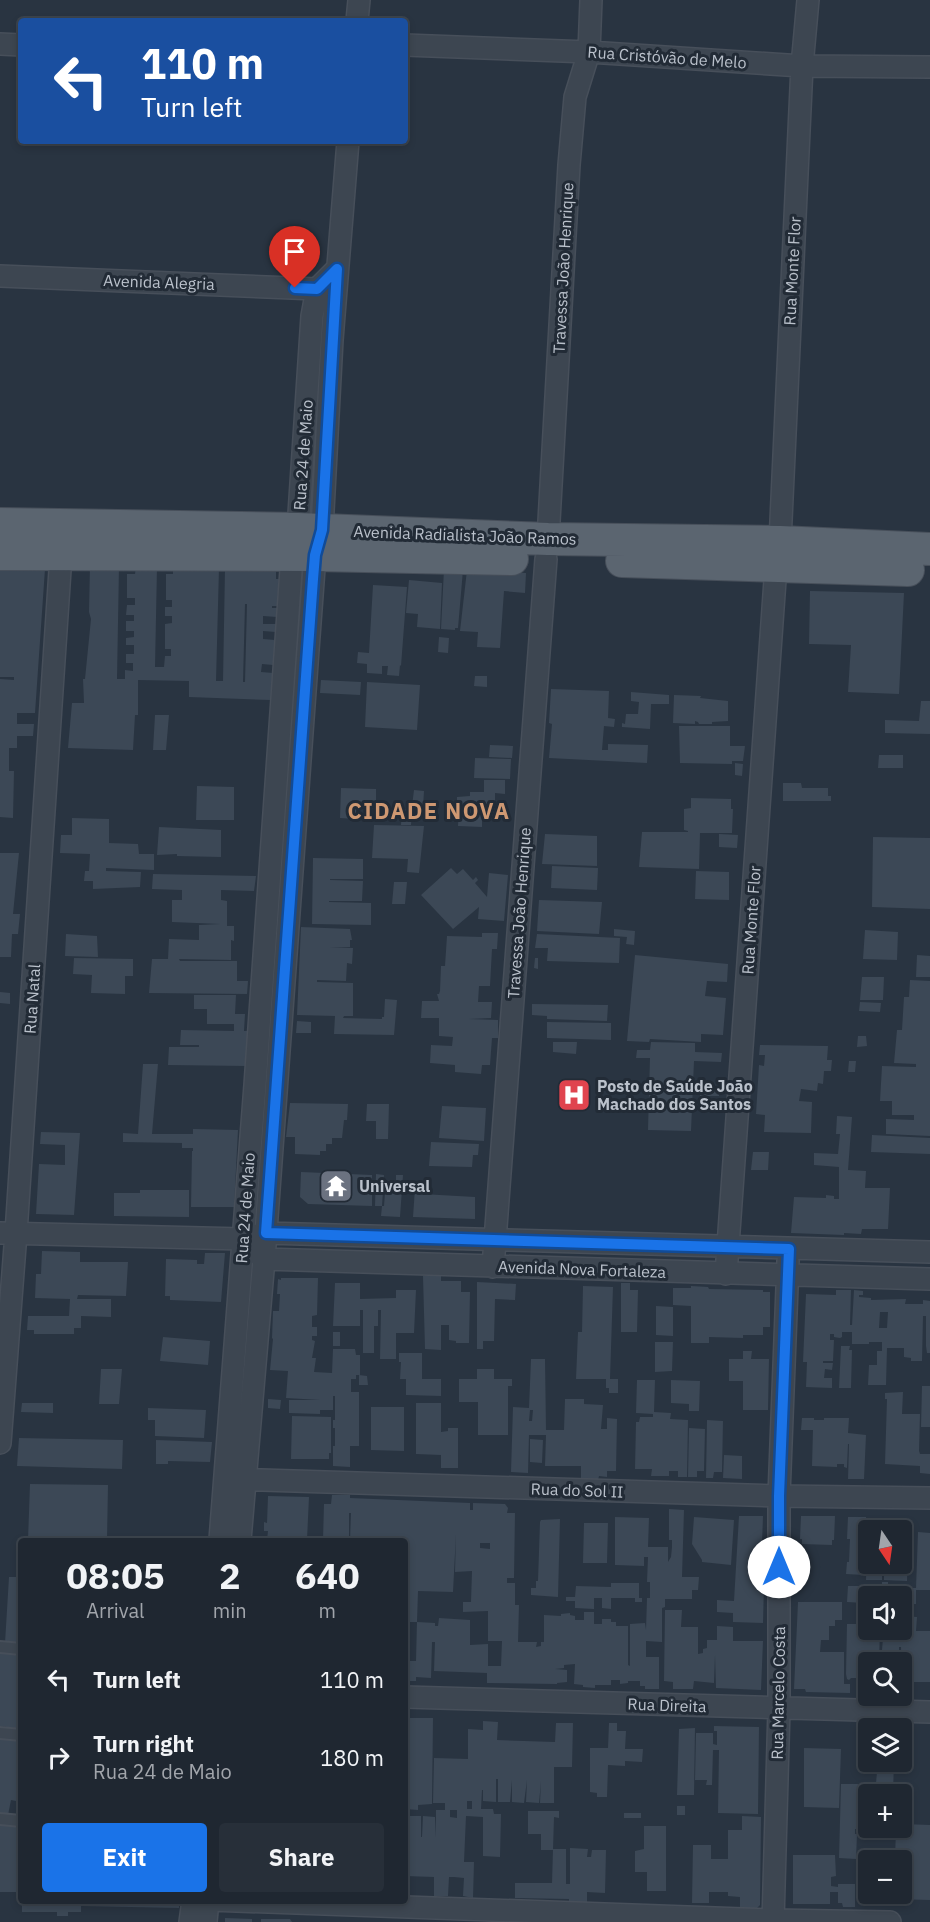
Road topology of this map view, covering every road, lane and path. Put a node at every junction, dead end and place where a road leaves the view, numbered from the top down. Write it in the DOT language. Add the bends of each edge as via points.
graph roads {
  1 [pos="359,0"];
  2 [pos="591,0"];
  3 [pos="808,0"];
  4 [pos="357,18"];
  5 [pos="0,44"];
  6 [pos="18,45"];
  7 [pos="408,45"];
  8 [pos="589,52"];
  9 [pos="802,66"];
  10 [pos="930,67"];
  11 [pos="348,144"];
  12 [pos="337,269"];
  13 [pos="0,276"];
  14 [pos="317,289"];
  15 [pos="0,524"];
  16 [pos="307,542"];
  17 [pos="547,549"];
  18 [pos="930,549"];
  19 [pos="0,554"];
  20 [pos="778,554"];
  21 [pos="61,555"];
  22 [pos="930,571"];
  23 [pos="286,649"];
  24 [pos="308,650"];
  25 [pos="269,876"];
  26 [pos="291,878"];
  27 [pos="255,1085"];
  28 [pos="277,1086"];
  29 [pos="8,1233"];
  30 [pos="266,1233"];
  31 [pos="243,1239"];
  32 [pos="495,1240"];
  33 [pos="727,1247"];
  34 [pos="789,1249"];
  35 [pos="930,1252"];
  36 [pos="264,1259"];
  37 [pos="493,1267"];
  38 [pos="726,1274"];
  39 [pos="787,1276"];
  40 [pos="930,1279"];
  41 [pos="0,1443"];
  42 [pos="235,1479"];
  43 [pos="779,1496"];
  44 [pos="930,1498"];
  45 [pos="220,1538"];
  46 [pos="240,1538"];
  47 [pos="0,1647"];
  48 [pos="18,1649"];
  49 [pos="408,1697"];
  50 [pos="779,1708"];
  51 [pos="930,1712"];
  52 [pos="0,1733"];
  53 [pos="18,1735"];
  54 [pos="0,1819"];
  55 [pos="18,1821"];
  56 [pos="193,1904"];
  57 [pos="208,1904"];
  58 [pos="273,1904"];
  59 [pos="453,1915"];
  60 [pos="773,1921"];
  61 [pos="190,1922"];
  62 [pos="206,1922"];
  63 [pos="890,1922"];
  1 -- 4 [label="street"];
  2 -- 8 [label="street, Travessa João Henrique"];
  3 -- 9 [label="street, Rua Monte Flor"];
  5 -- 6 [label="street"];
  7 -- 8 [label="street, Rua Cristóvão de Melo"];
  8 -- 9 [label="street, Rua Cristóvão de Melo"];
  8 -- 17 [label="street, Travessa João Henrique" via="574,97 568,165"];
  9 -- 10 [label="street, Rua Cristóvão de Melo"];
  9 -- 20 [label="street, Rua Monte Flor"];
  11 -- 12 [label="street, Rua 24 de Maio"];
  12 -- 14 [label="street"];
  12 -- 16 [label="street, Rua 24 de Maio"];
  13 -- 14 [label="street, Avenida Alegria"];
  14 -- 16 [label="street, Rua 24 de Maio" via="312,316"];
  15 -- 16 [label="main road, Avenida Radialista João Ramos"];
  16 -- 17 [label="main road, Avenida Radialista João Ramos"];
  16 -- 21 [label="main road, Avenida Radialista João Ramos"];
  16 -- 23 [label="street, Rua 24 de Maio"];
  16 -- 24 [label="street, Rua 24 de Maio"];
  17 -- 20 [label="main road, Avenida Radialista João Ramos"];
  17 -- 32 [label="street, Travessa João Henrique"];
  18 -- 20 [label="main road, Avenida Radialista João Ramos"];
  19 -- 21 [label="main road, Avenida Radialista João Ramos"];
  20 -- 22 [label="main road, Avenida Radialista João Ramos"];
  20 -- 33 [label="street, Rua Monte Flor"];
  21 -- 29 [label="street, Rua Natal"];
  23 -- 24 [label="street"];
  23 -- 25 [label="street, Rua 24 de Maio"];
  24 -- 26 [label="street, Rua 24 de Maio"];
  25 -- 26 [label="street"];
  25 -- 27 [label="street, Rua 24 de Maio"];
  26 -- 28 [label="street, Rua 24 de Maio"];
  27 -- 28 [label="street"];
  27 -- 31 [label="street, Rua 24 de Maio"];
  28 -- 30 [label="street, Rua 24 de Maio"];
  29 -- 31 [label="street, Avenida Nova Fortaleza"];
  29 -- 41 [label="street, Rua Natal"];
  30 -- 31 [label="street, Avenida Nova Fortaleza"];
  30 -- 32 [label="street, Avenida Nova Fortaleza"];
  30 -- 36 [label="street, Rua 24 de Maio"];
  31 -- 36 [label="street"];
  31 -- 42 [label="street, Rua 24 de Maio"];
  32 -- 33 [label="street, Avenida Nova Fortaleza"];
  32 -- 37 [label="street, Travessa João Henrique"];
  33 -- 34 [label="street, Avenida Nova Fortaleza"];
  33 -- 38 [label="street, Rua Monte Flor"];
  34 -- 35 [label="street, Avenida Nova Fortaleza"];
  34 -- 39 [label="street, Rua Marcelo Costa"];
  36 -- 37 [label="street, Avenida Nova Fortaleza"];
  36 -- 42 [label="street, Rua 24 de Maio"];
  37 -- 38 [label="street, Avenida Nova Fortaleza"];
  38 -- 39 [label="street, Avenida Nova Fortaleza"];
  39 -- 40 [label="street, Avenida Nova Fortaleza"];
  39 -- 43 [label="street, Rua Marcelo Costa"];
  42 -- 43 [label="street, Rua do Sol II"];
  42 -- 45 [label="street, Rua 24 de Maio"];
  42 -- 46 [label="street, Rua 24 de Maio"];
  43 -- 44 [label="street, Rua do Sol II"];
  43 -- 50 [label="street, Rua Marcelo Costa"];
  47 -- 48 [label="lane"];
  49 -- 50 [label="street, Rua Direita"];
  50 -- 51 [label="street, Rua Direita"];
  50 -- 60 [label="street, Rua Marcelo Costa"];
  52 -- 53 [label="lane"];
  54 -- 55 [label="lane"];
  56 -- 61 [label="street"];
  57 -- 62 [label="street"];
  58 -- 59 [label="street"];
  59 -- 60 [label="street"];
  60 -- 63 [label="street"];
}
